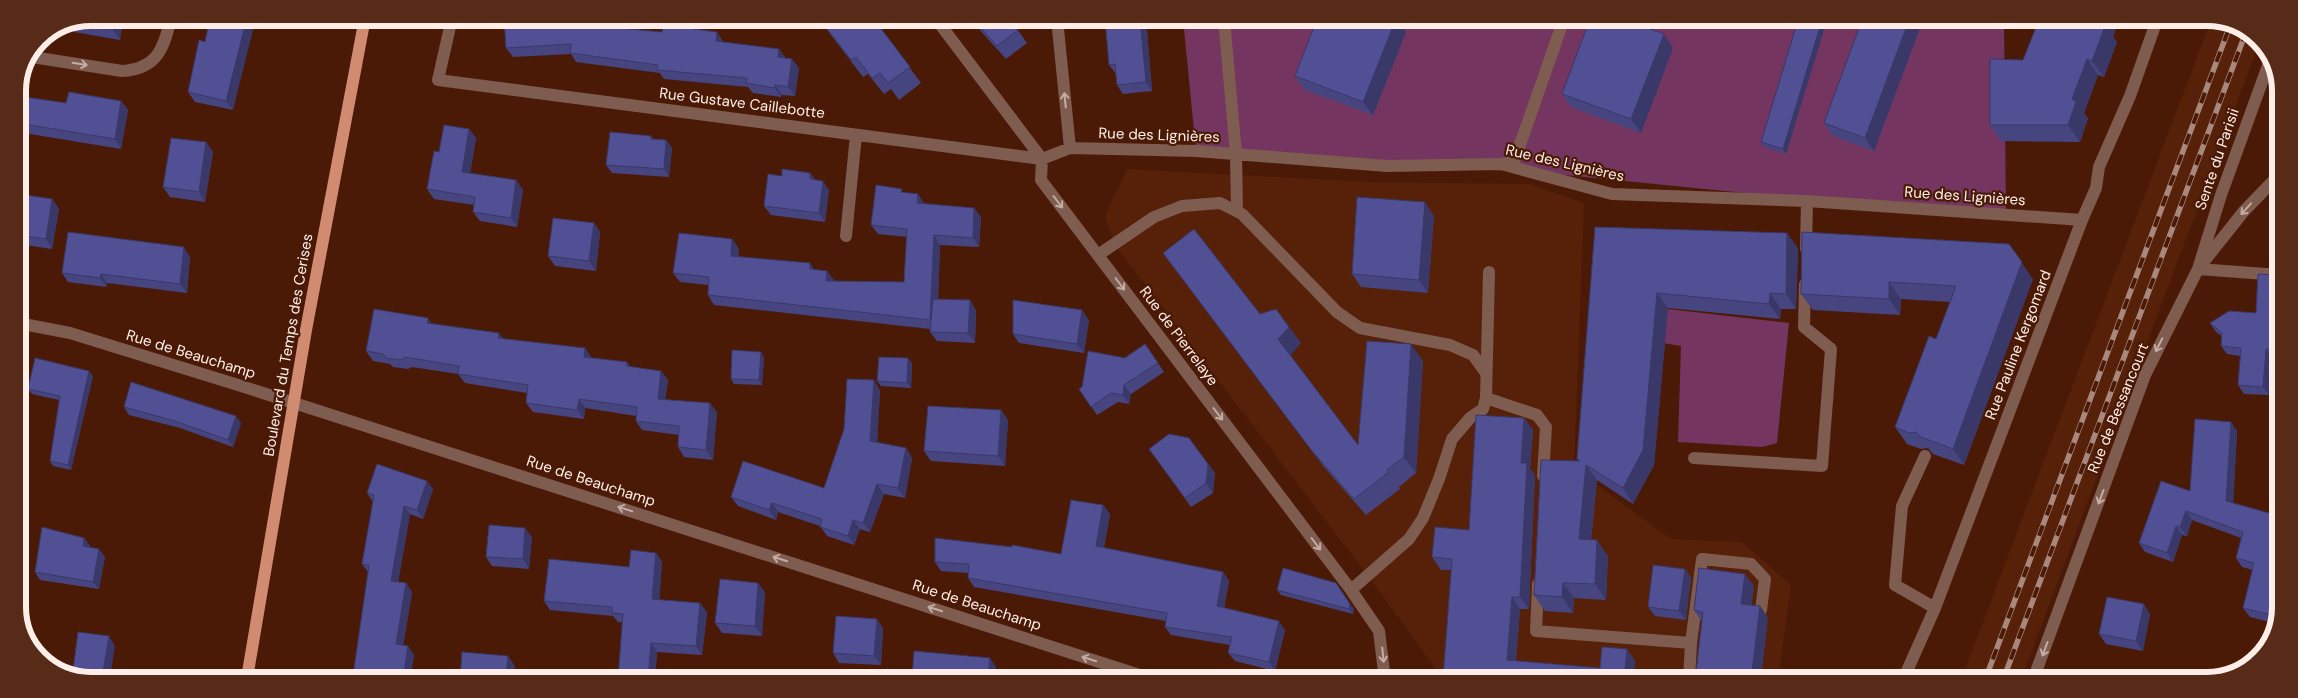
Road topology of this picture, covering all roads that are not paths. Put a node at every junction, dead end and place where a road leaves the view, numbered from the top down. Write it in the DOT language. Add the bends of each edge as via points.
graph roads {
  1 [pos="169,26"];
  2 [pos="363,26"];
  3 [pos="450,26"];
  4 [pos="942,26"];
  5 [pos="1058,26"];
  6 [pos="1225,26"];
  7 [pos="1562,26"];
  8 [pos="2156,26"];
  9 [pos="36,57"];
  10 [pos="2267,67"];
  11 [pos="856,134"];
  12 [pos="1070,148"];
  13 [pos="1236,154"];
  14 [pos="1042,159"];
  15 [pos="1502,164"];
  16 [pos="2272,182"];
  17 [pos="1807,201"];
  18 [pos="1238,211"];
  19 [pos="2082,220"];
  20 [pos="846,236"];
  21 [pos="1098,255"];
  22 [pos="2198,269"];
  23 [pos="1489,272"];
  24 [pos="2272,274"];
  25 [pos="26,325"];
  26 [pos="1486,373"];
  27 [pos="1486,398"];
  28 [pos="295,404"];
  29 [pos="1925,456"];
  30 [pos="1694,458"];
  31 [pos="1543,485"];
  32 [pos="1539,573"];
  33 [pos="1351,590"];
  34 [pos="1935,608"];
  35 [pos="1762,610"];
  36 [pos="1691,643"];
  37 [pos="248,672"];
  38 [pos="1130,672"];
  39 [pos="1384,672"];
  40 [pos="1689,672"];
  41 [pos="1907,672"];
  42 [pos="2036,672"];
  9 -- 1 [label="street, one-way" via="122,71 136,70 151,61 164,47"];
  2 -- 28 [label="main road, Boulevard du Temps des Cerises"];
  3 -- 11 [label="street, Rue Gustave Caillebotte" via="438,80"];
  4 -- 14 [label="street"];
  12 -- 5 [label="street, one-way"];
  6 -- 13 [label="street"];
  7 -- 15 [label="street" via="1514,162"];
  8 -- 19 [label="street, Rue Pauline Kergomard" via="2099,167 2096,188"];
  10 -- 22 [label="street, Sente du Parisii"];
  11 -- 14 [label="street, Rue Gustave Caillebotte"];
  11 -- 20 [label="street"];
  12 -- 13 [label="street, Rue des Lignières"];
  12 -- 14 [label="street, Rue des Lignières"];
  13 -- 15 [label="street, Rue des Lignières" via="1388,166"];
  13 -- 18 [label="street"];
  14 -- 21 [label="street, Rue de Pierrelaye, one-way" via="1042,180"];
  15 -- 17 [label="street, Rue des Lignières" via="1612,194"];
  16 -- 22 [label="street, Rue de Bessancourt, one-way" via="2244,211"];
  17 -- 19 [label="street, Rue des Lignières"];
  17 -- 30 [label="street" via="1804,327 1831,349 1822,466"];
  18 -- 21 [label="street" via="1220,202 1182,206 1154,217"];
  18 -- 26 [label="street" via="1337,312 1360,328 1450,344 1473,355"];
  19 -- 34 [label="street, Rue Pauline Kergomard"];
  21 -- 33 [label="street, Rue de Pierrelaye, one-way"];
  22 -- 24 [label="street"];
  22 -- 42 [label="street, Rue de Bessancourt, one-way" via="2145,375"];
  23 -- 26 [label="street"];
  25 -- 28 [label="street, Rue de Beauchamp" via="70,333"];
  26 -- 27 [label="street"];
  27 -- 31 [label="street" via="1538,415 1546,427"];
  27 -- 33 [label="street" via="1483,409 1452,438 1423,518 1409,539"];
  28 -- 37 [label="main road, Boulevard du Temps des Cerises"];
  38 -- 28 [label="street, Rue de Beauchamp, one-way"];
  29 -- 34 [label="street" via="1902,506 1895,585"];
  32 -- 36 [label="street" via="1536,631"];
  33 -- 39 [label="street, Rue de Pierrelaye, one-way" via="1379,631"];
  34 -- 41 [label="street, Rue Pauline Kergomard"];
  35 -- 36 [label="street" via="1765,579 1750,564 1702,559"];
  36 -- 40 [label="street"];
}
